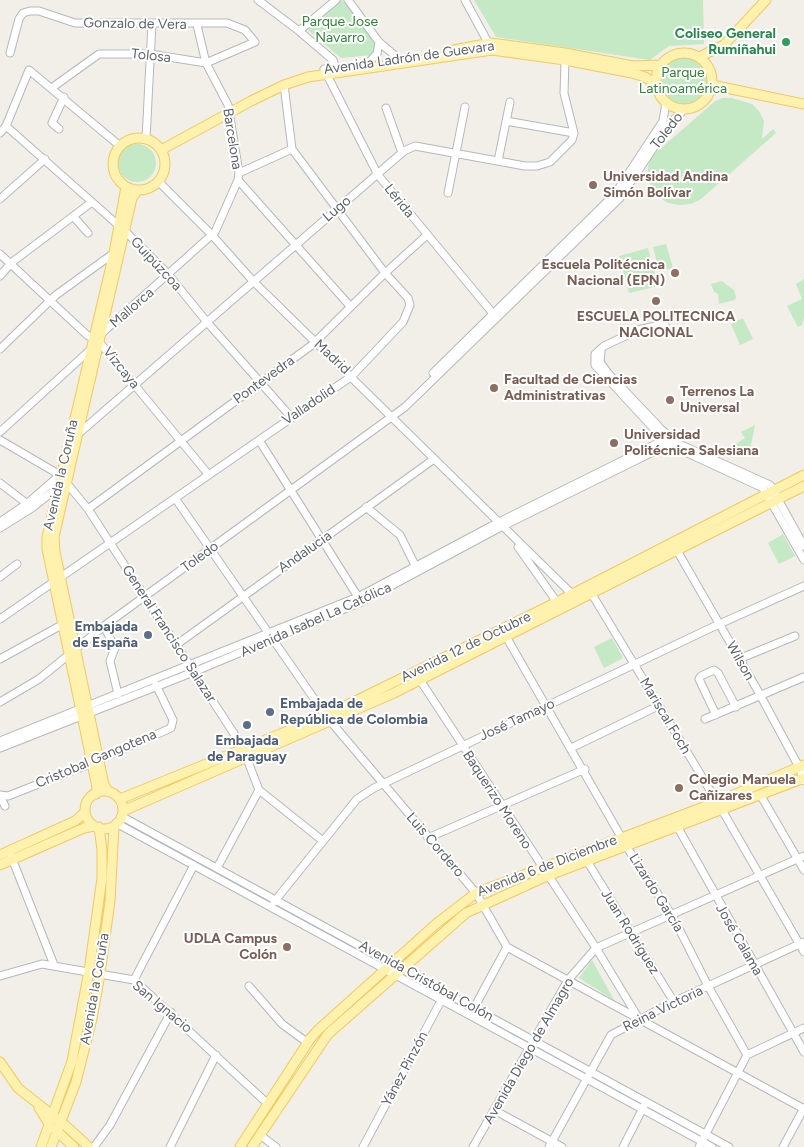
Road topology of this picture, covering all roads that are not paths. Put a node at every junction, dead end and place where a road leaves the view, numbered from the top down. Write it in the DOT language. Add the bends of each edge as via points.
graph roads {
  1 [pos="258,0"];
  2 [pos="336,0"];
  3 [pos="348,0"];
  4 [pos="464,0"];
  5 [pos="766,0"];
  6 [pos="266,2"];
  7 [pos="152,24"];
  8 [pos="197,25"];
  9 [pos="300,31"];
  10 [pos="379,42"];
  11 [pos="491,47"];
  12 [pos="10,52"];
  13 [pos="150,54"];
  14 [pos="699,57"];
  15 [pos="399,59"];
  16 [pos="565,60"];
  17 [pos="206,63"];
  18 [pos="363,66"];
  19 [pos="660,66"];
  20 [pos="336,69"];
  21 [pos="325,71"];
  22 [pos="656,84"];
  23 [pos="284,85"];
  24 [pos="712,85"];
  25 [pos="53,87"];
  26 [pos="64,97"];
  27 [pos="510,102"];
  28 [pos="666,102"];
  29 [pos="804,104"];
  30 [pos="386,108"];
  31 [pos="464,108"];
  32 [pos="685,108"];
  33 [pos="229,112"];
  34 [pos="506,121"];
  35 [pos="6,126"];
  36 [pos="58,129"];
  37 [pos="0,133"];
  38 [pos="574,133"];
  39 [pos="146,139"];
  40 [pos="120,146"];
  41 [pos="292,149"];
  42 [pos="160,150"];
  43 [pos="402,153"];
  44 [pos="456,153"];
  45 [pos="45,159"];
  46 [pos="498,161"];
  47 [pos="378,175"];
  48 [pos="238,176"];
  49 [pos="158,181"];
  50 [pos="126,187"];
  51 [pos="138,190"];
  52 [pos="448,193"];
  53 [pos="0,198"];
  54 [pos="92,202"];
  55 [pos="337,210"];
  56 [pos="73,216"];
  57 [pos="123,230"];
  58 [pos="88,233"];
  59 [pos="212,235"];
  60 [pos="427,235"];
  61 [pos="296,244"];
  62 [pos="114,253"];
  63 [pos="0,254"];
  64 [pos="11,263"];
  65 [pos="385,273"];
  66 [pos="0,276"];
  67 [pos="169,276"];
  68 [pos="254,281"];
  69 [pos="49,300"];
  70 [pos="350,306"];
  71 [pos="495,316"];
  72 [pos="207,322"];
  73 [pos="663,326"];
  74 [pos="98,338"];
  75 [pos="315,342"];
  76 [pos="0,349"];
  77 [pos="90,350"];
  78 [pos="352,376"];
  79 [pos="259,383"];
  80 [pos="134,384"];
  81 [pos="392,416"];
  82 [pos="291,418"];
  83 [pos="0,432"];
  84 [pos="74,433"];
  85 [pos="0,440"];
  86 [pos="181,440"];
  87 [pos="259,440"];
  88 [pos="669,441"];
  89 [pos="434,459"];
  90 [pos="208,474"];
  91 [pos="804,475"];
  92 [pos="63,479"];
  93 [pos="0,482"];
  94 [pos="804,486"];
  95 [pos="57,488"];
  96 [pos="292,491"];
  97 [pos="770,492"];
  98 [pos="176,498"];
  99 [pos="775,502"];
  100 [pos="30,506"];
  101 [pos="366,507"];
  102 [pos="88,509"];
  103 [pos="0,522"];
  104 [pos="499,525"];
  105 [pos="0,528"];
  106 [pos="508,533"];
  107 [pos="322,541"];
  108 [pos="672,542"];
  109 [pos="111,544"];
  110 [pos="804,546"];
  111 [pos="210,549"];
  112 [pos="678,551"];
  113 [pos="804,560"];
  114 [pos="18,564"];
  115 [pos="417,569"];
  116 [pos="0,578"];
  117 [pos="58,581"];
  118 [pos="592,583"];
  119 [pos="804,586"];
  120 [pos="572,594"];
  121 [pos="592,595"];
  122 [pos="145,596"];
  123 [pos="243,596"];
  124 [pos="360,600"];
  125 [pos="557,601"];
  126 [pos="578,602"];
  127 [pos="562,610"];
  128 [pos="0,619"];
  129 [pos="67,622"];
  130 [pos="718,624"];
  131 [pos="104,626"];
  132 [pos="504,633"];
  133 [pos="795,636"];
  134 [pos="271,637"];
  135 [pos="176,645"];
  136 [pos="73,652"];
  137 [pos="0,659"];
  138 [pos="739,659"];
  139 [pos="634,664"];
  140 [pos="191,669"];
  141 [pos="804,677"];
  142 [pos="420,680"];
  143 [pos="156,683"];
  144 [pos="118,694"];
  145 [pos="761,696"];
  146 [pos="0,702"];
  147 [pos="546,706"];
  148 [pos="658,706"];
  149 [pos="736,707"];
  150 [pos="85,711"];
  151 [pos="716,715"];
  152 [pos="328,719"];
  153 [pos="705,719"];
  154 [pos="0,741"];
  155 [pos="462,746"];
  156 [pos="0,748"];
  157 [pos="572,748"];
  158 [pos="245,755"];
  159 [pos="96,760"];
  160 [pos="802,766"];
  161 [pos="585,769"];
  162 [pos="804,779"];
  163 [pos="381,784"];
  164 [pos="259,790"];
  165 [pos="108,792"];
  166 [pos="96,794"];
  167 [pos="0,795"];
  168 [pos="762,796"];
  169 [pos="120,799"];
  170 [pos="717,802"];
  171 [pos="5,806"];
  172 [pos="500,806"];
  173 [pos="722,810"];
  174 [pos="84,813"];
  175 [pos="119,819"];
  176 [pos="97,826"];
  177 [pos="677,826"];
  178 [pos="622,837"];
  179 [pos="428,838"];
  180 [pos="323,841"];
  181 [pos="627,846"];
  182 [pos="7,855"];
  183 [pos="801,857"];
  184 [pos="587,861"];
  185 [pos="0,865"];
  186 [pos="194,866"];
  187 [pos="217,868"];
  188 [pos="542,868"];
  189 [pos="804,870"];
  190 [pos="759,875"];
  191 [pos="548,876"];
  192 [pos="476,893"];
  193 [pos="714,894"];
  194 [pos="276,900"];
  195 [pos="482,905"];
  196 [pos="271,908"];
  197 [pos="671,914"];
  198 [pos="96,924"];
  199 [pos="107,925"];
  200 [pos="629,932"];
  201 [pos="802,943"];
  202 [pos="507,947"];
  203 [pos="596,948"];
  204 [pos="804,952"];
  205 [pos="54,965"];
  206 [pos="753,965"];
  207 [pos="390,966"];
  208 [pos="89,971"];
  209 [pos="400,972"];
  210 [pos="100,974"];
  211 [pos="0,976"];
  212 [pos="134,980"];
  213 [pos="568,980"];
  214 [pos="249,986"];
  215 [pos="708,986"];
  216 [pos="446,992"];
  217 [pos="441,1000"];
  218 [pos="674,1002"];
  219 [pos="474,1008"];
  220 [pos="171,1012"];
  221 [pos="639,1019"];
  222 [pos="804,1028"];
  223 [pos="793,1033"];
  224 [pos="534,1040"];
  225 [pos="308,1042"];
  226 [pos="530,1047"];
  227 [pos="804,1052"];
  228 [pos="747,1054"];
  229 [pos="216,1055"];
  230 [pos="0,1062"];
  231 [pos="591,1071"];
  232 [pos="738,1074"];
  233 [pos="587,1078"];
  234 [pos="36,1104"];
  235 [pos="268,1104"];
  236 [pos="645,1105"];
  237 [pos="804,1109"];
  238 [pos="494,1110"];
  239 [pos="57,1118"];
  240 [pos="53,1128"];
  241 [pos="706,1134"];
  242 [pos="260,1135"];
  243 [pos="550,1144"];
  244 [pos="701,1144"];
  245 [pos="41,1147"];
  246 [pos="50,1147"];
  247 [pos="74,1147"];
  248 [pos="89,1147"];
  249 [pos="94,1147"];
  250 [pos="170,1147"];
  251 [pos="240,1147"];
  252 [pos="252,1147"];
  253 [pos="276,1147"];
  254 [pos="363,1147"];
  255 [pos="473,1147"];
  256 [pos="562,1147"];
  257 [pos="624,1147"];
  258 [pos="712,1147"];
  259 [pos="729,1147"];
  260 [pos="783,1147"];
  1 -- 6 [label="street"];
  2 -- 9 [label="street"];
  3 -- 10 [label="street"];
  4 -- 11 [label="street"];
  5 -- 14 [label="main road" via="724,45"];
  6 -- 9 [label="street"];
  7 -- 8 [label="street, Gonzalo de Vera"];
  7 -- 12 [label="street, Gonzalo de Vera" via="75,23 39,11 26,11 19,19"];
  7 -- 13 [label="street"];
  8 -- 17 [label="street, Barcelona"];
  8 -- 17 [label="street, Gonzalo de Vera" via="236,25 245,30 254,42"];
  9 -- 20 [label="street" via="333,60"];
  10 -- 15 [label="street"];
  10 -- 18 [label="street" via="377,54"];
  11 -- 15 [label="main road, Avenida Ladrón de Guevara"];
  11 -- 16 [label="main road, Avenida Ladrón de Guevara"];
  11 -- 18 [label="main road, Avenida Ladrón de Guevara"];
  11 -- 19 [label="main road, Avenida Ladrón de Guevara" via="566,53 633,66"];
  13 -- 17 [label="street, Tolosa"];
  13 -- 25 [label="street, Tolosa" via="96,55"];
  13 -- 39 [label="street"];
  14 -- 19 [label="main road" via="691,53 674,54"];
  14 -- 24 [label="main road" via="710,69"];
  15 -- 18 [label="main road, Avenida Ladrón de Guevara"];
  16 -- 22 [label="main road, Avenida Ladrón de Guevara" via="640,75"];
  16 -- 38 [label="street" via="564,93"];
  17 -- 33 [label="street, Barcelona"];
  18 -- 20 [label="main road, Avenida Ladrón de Guevara"];
  19 -- 22 [label="main road"];
  20 -- 21 [label="main road, Avenida Ladrón de Guevara"];
  21 -- 23 [label="main road, Avenida Ladrón de Guevara"];
  21 -- 47 [label="street, Lérida"];
  22 -- 28 [label="main road"];
  23 -- 33 [label="main road, Avenida Ladrón de Guevara"];
  23 -- 41 [label="street, Valladolid"];
  24 -- 29 [label="main road"];
  24 -- 32 [label="main road" via="705,99"];
  25 -- 26 [label="street"];
  25 -- 35 [label="street" via="29,70"];
  26 -- 36 [label="street" via="52,123"];
  26 -- 40 [label="street"];
  27 -- 34 [label="street"];
  28 -- 32 [label="main road"];
  28 -- 71 [label="street, Toledo" via="663,121 615,194"];
  30 -- 43 [label="street"];
  31 -- 44 [label="street"];
  32 -- 71 [label="street, Toledo" via="670,123 620,198"];
  33 -- 42 [label="main road, Avenida Ladrón de Guevara"];
  33 -- 48 [label="street, Barcelona"];
  34 -- 38 [label="street"];
  34 -- 46 [label="street"];
  35 -- 37 [label="street"];
  35 -- 45 [label="street, Guipúzcoa"];
  38 -- 46 [label="street, Lugo" via="572,140 544,165 525,166"];
  39 -- 40 [label="main road" via="127,140"];
  39 -- 42 [label="main road"];
  40 -- 50 [label="main road" via="113,165 117,178"];
  41 -- 48 [label="street"];
  41 -- 55 [label="street, Valladolid"];
  42 -- 49 [label="main road" via="164,167"];
  43 -- 44 [label="street, Lugo" via="415,146"];
  43 -- 47 [label="street, Lugo"];
  44 -- 46 [label="street, Lugo"];
  44 -- 52 [label="street"];
  45 -- 53 [label="street"];
  45 -- 54 [label="street, Guipúzcoa"];
  47 -- 55 [label="street, Lugo"];
  47 -- 60 [label="street, Lérida"];
  48 -- 59 [label="street, Mallorca"];
  48 -- 61 [label="street, Barcelona"];
  49 -- 51 [label="main road"];
  49 -- 59 [label="street, Madrid"];
  50 -- 51 [label="main road"];
  50 -- 57 [label="main road, Avenida la Coruña"];
  51 -- 57 [label="main road, Avenida la Coruña" via="132,198"];
  54 -- 56 [label="street"];
  54 -- 57 [label="street, Guipúzcoa"];
  55 -- 61 [label="street, Lugo"];
  55 -- 65 [label="street, Valladolid"];
  56 -- 58 [label="street"];
  56 -- 64 [label="street"];
  57 -- 62 [label="main road, Avenida la Coruña"];
  57 -- 67 [label="street, Guipúzcoa"];
  57 -- 74 [label="main road, Avenida la Coruña"];
  59 -- 67 [label="street, Mallorca"];
  59 -- 68 [label="street, Madrid"];
  60 -- 65 [label="street, Pontevedra"];
  60 -- 71 [label="street, Lérida"];
  61 -- 68 [label="street, Lugo"];
  61 -- 70 [label="street, Barcelona"];
  62 -- 69 [label="street"];
  62 -- 74 [label="main road, Avenida la Coruña"];
  63 -- 64 [label="street, Vizcaya"];
  64 -- 66 [label="street"];
  64 -- 69 [label="street, Vizcaya"];
  65 -- 70 [label="street, Pontevedra"];
  65 -- 78 [label="street, Valladolid" via="408,298 410,305 394,334"];
  67 -- 72 [label="street, Guipúzcoa"];
  67 -- 74 [label="street, Mallorca"];
  68 -- 72 [label="street, Lugo"];
  68 -- 75 [label="street, Madrid"];
  69 -- 74 [label="street, Vizcaya"];
  69 -- 76 [label="street"];
  70 -- 75 [label="street, Pontevedra"];
  71 -- 81 [label="street, Toledo"];
  72 -- 79 [label="street, Guipúzcoa"];
  72 -- 80 [label="street, Lugo"];
  73 -- 88 [label="street" via="630,337 600,353 597,359"];
  74 -- 77 [label="main road, Avenida la Coruña"];
  74 -- 80 [label="street, Vizcaya"];
  74 -- 84 [label="main road, Avenida la Coruña"];
  75 -- 78 [label="street, Madrid"];
  75 -- 79 [label="street, Pontevedra"];
  77 -- 83 [label="street"];
  77 -- 84 [label="main road, Avenida la Coruña"];
  78 -- 81 [label="street, Madrid"];
  78 -- 82 [label="street, Valladolid"];
  79 -- 82 [label="street, Guipúzcoa"];
  79 -- 86 [label="street, Pontevedra"];
  80 -- 84 [label="street, Lugo"];
  80 -- 86 [label="street, Vizcaya"];
  81 -- 89 [label="street, Madrid"];
  81 -- 96 [label="street, Toledo"];
  82 -- 87 [label="street, Valladolid"];
  84 -- 92 [label="main road, Avenida la Coruña"];
  85 -- 92 [label="street, General Francisco Salazar"];
  86 -- 90 [label="street, Vizcaya"];
  86 -- 102 [label="street, Pontevedra"];
  87 -- 90 [label="street, Valladolid"];
  87 -- 96 [label="street"];
  88 -- 97 [label="street" via="763,481"];
  88 -- 104 [label="street, Avenida Isabel La Católica"];
  89 -- 101 [label="street, Andalucia"];
  89 -- 104 [label="street, Madrid"];
  90 -- 98 [label="street, Valladolid"];
  91 -- 97 [label="main road, Avenida 12 de Octubre"];
  92 -- 95 [label="main road, Avenida la Coruña"];
  92 -- 100 [label="street"];
  92 -- 102 [label="street, General Francisco Salazar"];
  92 -- 117 [label="main road, Avenida la Coruña" via="54,538"];
  93 -- 100 [label="street"];
  94 -- 99 [label="main road, Avenida 12 de Octubre"];
  95 -- 100 [label="street"];
  95 -- 117 [label="main road, Avenida la Coruña" via="47,537"];
  96 -- 107 [label="street"];
  96 -- 111 [label="street, Toledo"];
  97 -- 99 [label="street"];
  97 -- 108 [label="main road, Avenida 12 de Octubre"];
  98 -- 109 [label="street, Valladolid"];
  98 -- 111 [label="street, Luis Cordero"];
  99 -- 110 [label="street"];
  99 -- 112 [label="main road, Avenida 12 de Octubre"];
  99 -- 113 [label="street"];
  100 -- 103 [label="street"];
  100 -- 105 [label="street"];
  101 -- 107 [label="street, Andalucia"];
  101 -- 115 [label="street" via="400,535"];
  102 -- 109 [label="street, General Francisco Salazar"];
  104 -- 106 [label="street, Madrid"];
  104 -- 115 [label="street, Avenida Isabel La Católica"];
  106 -- 120 [label="street, Madrid"];
  106 -- 125 [label="street, Madrid"];
  107 -- 123 [label="street, Andalucia"];
  107 -- 124 [label="street"];
  108 -- 112 [label="street, Wilson"];
  108 -- 118 [label="main road, Avenida 12 de Octubre"];
  109 -- 117 [label="street, Valladolid"];
  109 -- 122 [label="street, General Francisco Salazar"];
  111 -- 122 [label="street, Toledo"];
  111 -- 123 [label="street, Luis Cordero"];
  112 -- 121 [label="main road, Avenida 12 de Octubre"];
  112 -- 130 [label="street, Wilson"];
  114 -- 116 [label="street"];
  115 -- 124 [label="street, Avenida Isabel La Católica"];
  117 -- 128 [label="street, Valladolid"];
  117 -- 129 [label="main road, Avenida la Coruña"];
  118 -- 120 [label="main road, Avenida 12 de Octubre"];
  118 -- 121 [label="street"];
  119 -- 130 [label="street, José Tamayo"];
  120 -- 125 [label="main road, Avenida 12 de Octubre"];
  120 -- 126 [label="street, Madrid"];
  121 -- 126 [label="main road, Avenida 12 de Octubre"];
  121 -- 139 [label="street, Mariscal Foch"];
  122 -- 131 [label="street, Toledo"];
  122 -- 135 [label="street, General Francisco Salazar"];
  123 -- 134 [label="street, Luis Cordero"];
  123 -- 135 [label="street, Andalucia"];
  124 -- 134 [label="street, Avenida Isabel La Católica"];
  125 -- 127 [label="street, Madrid"];
  125 -- 132 [label="main road, Avenida 12 de Octubre"];
  126 -- 127 [label="main road, Avenida 12 de Octubre"];
  127 -- 132 [label="main road, Avenida 12 de Octubre"];
  129 -- 136 [label="main road, Avenida la Coruña"];
  129 -- 137 [label="street"];
  130 -- 138 [label="street, Wilson"];
  130 -- 139 [label="street, José Tamayo"];
  131 -- 136 [label="street, Toledo"];
  131 -- 144 [label="street" via="115,648 110,661"];
  132 -- 142 [label="main road, Avenida 12 de Octubre"];
  132 -- 147 [label="street, Lizardo García"];
  132 -- 152 [label="main road, Avenida 12 de Octubre"];
  133 -- 138 [label="street"];
  134 -- 140 [label="street, Avenida Isabel La Católica"];
  134 -- 152 [label="street, Luis Cordero"];
  135 -- 140 [label="street, General Francisco Salazar"];
  136 -- 146 [label="street, Toledo" via="28,687"];
  136 -- 150 [label="main road, Avenida la Coruña"];
  138 -- 145 [label="street, Wilson"];
  139 -- 147 [label="street, José Tamayo"];
  139 -- 148 [label="street, Mariscal Foch"];
  140 -- 143 [label="street, Avenida Isabel La Católica"];
  140 -- 158 [label="street, General Francisco Salazar"];
  141 -- 145 [label="street"];
  142 -- 152 [label="main road, Avenida 12 de Octubre"];
  142 -- 155 [label="street, Baquerizo Moreno"];
  143 -- 144 [label="street, Avenida Isabel La Católica"];
  143 -- 150 [label="street, Avenida Isabel La Católica"];
  143 -- 159 [label="street, Cristobal Gangotena" via="173,720 171,728"];
  144 -- 150 [label="street, Avenida Isabel La Católica"];
  145 -- 149 [label="street"];
  145 -- 160 [label="street, Wilson"];
  147 -- 155 [label="street, José Tamayo"];
  147 -- 157 [label="street, Lizardo García"];
  148 -- 157 [label="street"];
  148 -- 170 [label="street, Mariscal Foch"];
  149 -- 151 [label="street"];
  149 -- 151 [label="street" via="714,670 699,679"];
  150 -- 154 [label="street, Avenida Isabel La Católica"];
  150 -- 156 [label="street, Avenida Isabel La Católica"];
  150 -- 159 [label="main road, Avenida la Coruña"];
  151 -- 153 [label="street"];
  152 -- 158 [label="main road, Avenida 12 de Octubre"];
  152 -- 163 [label="street, Luis Cordero"];
  155 -- 163 [label="street, José Tamayo"];
  155 -- 172 [label="street, Baquerizo Moreno"];
  157 -- 161 [label="street, Lizardo García"];
  158 -- 164 [label="street, General Francisco Salazar"];
  158 -- 169 [label="main road, Avenida 12 de Octubre"];
  158 -- 175 [label="main road, Avenida 12 de Octubre"];
  159 -- 165 [label="main road, Avenida la Coruña"];
  159 -- 166 [label="main road, Avenida la Coruña"];
  159 -- 167 [label="street, Cristobal Gangotena" via="8,796"];
  160 -- 162 [label="street, Wilson"];
  160 -- 170 [label="main road, Avenida 6 de Diciembre"];
  161 -- 172 [label="street"];
  161 -- 178 [label="street, Lizardo García"];
  162 -- 168 [label="main road, Avenida 6 de Diciembre"];
  163 -- 179 [label="street, Luis Cordero"];
  163 -- 180 [label="street, José Tamayo" via="358,799"];
  164 -- 180 [label="street, General Francisco Salazar"];
  164 -- 187 [label="street"];
  165 -- 166 [label="main road"];
  165 -- 169 [label="main road"];
  166 -- 174 [label="main road" via="89,800"];
  167 -- 171 [label="street"];
  168 -- 173 [label="main road, Avenida 6 de Diciembre"];
  168 -- 183 [label="street"];
  169 -- 175 [label="main road"];
  170 -- 173 [label="street, Mariscal Foch"];
  170 -- 178 [label="main road, Avenida 6 de Diciembre"];
  172 -- 179 [label="street"];
  172 -- 188 [label="street, Baquerizo Moreno"];
  173 -- 177 [label="main road, Avenida 6 de Diciembre"];
  173 -- 190 [label="street, Mariscal Foch"];
  174 -- 176 [label="main road" via="88,821"];
  174 -- 182 [label="main road" via="75,821"];
  175 -- 176 [label="main road"];
  175 -- 186 [label="street, Avenida Cristóbal Colón"];
  175 -- 187 [label="street, Avenida Cristóbal Colón"];
  175 -- 199 [label="main road, Avenida la Coruña"];
  176 -- 182 [label="main road"];
  176 -- 198 [label="main road, Avenida la Coruña" via="102,867"];
  177 -- 181 [label="main road, Avenida 6 de Diciembre"];
  177 -- 193 [label="street, José Calama"];
  178 -- 181 [label="street, Lizardo García"];
  178 -- 188 [label="main road, Avenida 6 de Diciembre"];
  179 -- 192 [label="street, Luis Cordero"];
  180 -- 194 [label="street, José Tamayo"];
  181 -- 184 [label="main road, Avenida 6 de Diciembre"];
  181 -- 197 [label="street, Lizardo García"];
  182 -- 185 [label="main road"];
  182 -- 205 [label="street"];
  183 -- 189 [label="street"];
  183 -- 190 [label="street, Avenida Diego de Almagro"];
  184 -- 191 [label="main road, Avenida 6 de Diciembre"];
  184 -- 200 [label="street, Juan Rodríguez"];
  186 -- 196 [label="street, Avenida Cristóbal Colón"];
  186 -- 212 [label="street"];
  187 -- 194 [label="street, Avenida Cristóbal Colón"];
  188 -- 191 [label="street, Baquerizo Moreno"];
  188 -- 192 [label="main road, Avenida 6 de Diciembre"];
  190 -- 193 [label="street, Avenida Diego de Almagro"];
  190 -- 201 [label="street, Mariscal Foch"];
  191 -- 195 [label="main road, Avenida 6 de Diciembre"];
  191 -- 203 [label="street, Baquerizo Moreno"];
  192 -- 195 [label="street, Luis Cordero"];
  192 -- 207 [label="main road, Avenida 6 de Diciembre"];
  193 -- 197 [label="street, Avenida Diego de Almagro"];
  193 -- 206 [label="street, José Calama"];
  194 -- 196 [label="street, José Tamayo"];
  194 -- 207 [label="street, Avenida Cristóbal Colón"];
  195 -- 202 [label="street, Luis Cordero"];
  195 -- 209 [label="main road, Avenida 6 de Diciembre" via="466,914"];
  196 -- 207 [label="street, Avenida Cristóbal Colón"];
  197 -- 200 [label="street, Avenida Diego de Almagro"];
  197 -- 215 [label="street, Lizardo García"];
  198 -- 199 [label="main road"];
  198 -- 208 [label="main road, Avenida la Coruña"];
  199 -- 210 [label="main road, Avenida la Coruña"];
  200 -- 203 [label="street, Avenida Diego de Almagro"];
  200 -- 218 [label="street, Juan Rodríguez"];
  201 -- 204 [label="street, Mariscal Foch"];
  201 -- 206 [label="street, Reina Victoria"];
  202 -- 213 [label="street"];
  202 -- 219 [label="street"];
  203 -- 213 [label="street, Avenida Diego de Almagro"];
  203 -- 221 [label="street, Baquerizo Moreno"];
  205 -- 208 [label="street, San Ignacio"];
  205 -- 211 [label="street, San Ignacio" via="42,964"];
  206 -- 215 [label="street, Reina Victoria"];
  206 -- 223 [label="street, José Calama"];
  207 -- 209 [label="street, Avenida Cristóbal Colón"];
  207 -- 225 [label="main road, Avenida 6 de Diciembre"];
  208 -- 210 [label="street, San Ignacio"];
  208 -- 239 [label="main road, Avenida la Coruña"];
  209 -- 216 [label="street, Avenida Cristóbal Colón"];
  209 -- 217 [label="street, Avenida Cristóbal Colón"];
  209 -- 242 [label="main road, Avenida 6 de Diciembre" via="319,1045"];
  210 -- 212 [label="street, San Ignacio"];
  210 -- 239 [label="main road, Avenida la Coruña" via="80,1068"];
  212 -- 220 [label="street, San Ignacio"];
  213 -- 221 [label="street"];
  213 -- 224 [label="street, Avenida Diego de Almagro"];
  214 -- 225 [label="street" via="282,1024"];
  215 -- 218 [label="street, Reina Victoria"];
  215 -- 228 [label="street, Lizardo García"];
  216 -- 217 [label="street, Yánez Pinzón"];
  216 -- 219 [label="street, Avenida Cristóbal Colón"];
  217 -- 226 [label="street, Avenida Cristóbal Colón"];
  217 -- 254 [label="street, Yánez Pinzón"];
  218 -- 221 [label="street, Reina Victoria"];
  219 -- 224 [label="street, Avenida Cristóbal Colón"];
  220 -- 229 [label="street, San Ignacio"];
  220 -- 249 [label="street" via="110,1126"];
  221 -- 231 [label="street, Reina Victoria" via="611,1035"];
  221 -- 232 [label="street"];
  222 -- 223 [label="street"];
  223 -- 227 [label="street, José Calama"];
  223 -- 228 [label="street"];
  224 -- 226 [label="street, Avenida Diego de Almagro"];
  224 -- 231 [label="street, Avenida Cristóbal Colón"];
  225 -- 235 [label="main road, Avenida 6 de Diciembre"];
  226 -- 233 [label="street, Avenida Cristóbal Colón"];
  226 -- 238 [label="street, Avenida Diego de Almagro"];
  228 -- 232 [label="street"];
  229 -- 235 [label="street, San Ignacio"];
  229 -- 250 [label="street"];
  230 -- 234 [label="main road" via="18,1088"];
  231 -- 233 [label="street, Reina Victoria"];
  231 -- 236 [label="street, Avenida Cristóbal Colón"];
  232 -- 237 [label="street"];
  232 -- 241 [label="street"];
  233 -- 236 [label="street, Avenida Cristóbal Colón"];
  233 -- 243 [label="street, Reina Victoria"];
  234 -- 239 [label="main road"];
  234 -- 240 [label="main road"];
  235 -- 251 [label="main road, Avenida 6 de Diciembre"];
  236 -- 241 [label="street, Avenida Cristóbal Colón"];
  236 -- 244 [label="street, Avenida Cristóbal Colón"];
  236 -- 257 [label="street"];
  237 -- 260 [label="street"];
  238 -- 243 [label="street"];
  238 -- 255 [label="street, Avenida Diego de Almagro"];
  239 -- 240 [label="main road, Avenida la Coruña"];
  239 -- 248 [label="main road"];
  240 -- 245 [label="main road, Avenida la Coruña"];
  240 -- 246 [label="main road, Avenida la Coruña"];
  240 -- 247 [label="main road"];
  241 -- 244 [label="street"];
  241 -- 259 [label="street, Avenida Cristóbal Colón"];
  242 -- 252 [label="main road, Avenida 6 de Diciembre"];
  242 -- 253 [label="street"];
  243 -- 256 [label="street"];
  244 -- 258 [label="street, Avenida Cristóbal Colón"];
}
